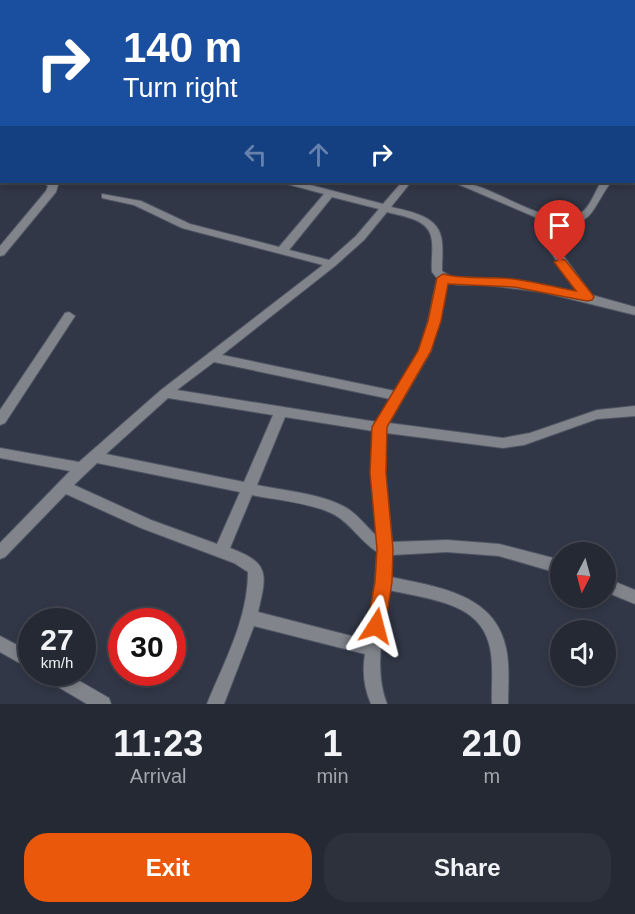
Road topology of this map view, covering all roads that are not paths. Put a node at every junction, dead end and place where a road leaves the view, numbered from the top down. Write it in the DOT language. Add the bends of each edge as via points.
graph roads {
  1 [pos="48,183"];
  2 [pos="294,183"];
  3 [pos="406,183"];
  4 [pos="460,183"];
  5 [pos="605,183"];
  6 [pos="331,192"];
  7 [pos="105,196"];
  8 [pos="386,208"];
  9 [pos="539,215"];
  10 [pos="0,237"];
  11 [pos="12,239"];
  12 [pos="281,252"];
  13 [pos="0,253"];
  14 [pos="331,264"];
  15 [pos="443,278"];
  16 [pos="587,297"];
  17 [pos="635,311"];
  18 [pos="69,316"];
  19 [pos="212,357"];
  20 [pos="165,393"];
  21 [pos="398,396"];
  22 [pos="635,411"];
  23 [pos="281,412"];
  24 [pos="0,420"];
  25 [pos="380,427"];
  26 [pos="0,453"];
  27 [pos="94,457"];
  28 [pos="82,468"];
  29 [pos="63,487"];
  30 [pos="246,488"];
  31 [pos="385,549"];
  32 [pos="221,552"];
  33 [pos="0,553"];
  34 [pos="550,564"];
  35 [pos="383,582"];
  36 [pos="616,589"];
  37 [pos="635,597"];
  38 [pos="248,617"];
  39 [pos="0,643"];
  40 [pos="373,649"];
  41 [pos="18,654"];
  42 [pos="73,686"];
  43 [pos="375,701"];
  44 [pos="103,704"];
  45 [pos="215,704"];
  46 [pos="500,704"];
  1 -- 11 [label="street" via="53,185 51,192"];
  2 -- 6 [label="street"];
  3 -- 8 [label="street"];
  4 -- 9 [label="street"];
  5 -- 9 [label="street" via="588,213 579,219 554,220"];
  6 -- 8 [label="street"];
  6 -- 12 [label="street"];
  7 -- 12 [label="street" via="137,203 186,226"];
  8 -- 14 [label="street"];
  8 -- 15 [label="street" via="421,218 433,227 438,241 437,272"];
  9 -- 16 [label="street" via="560,262"];
  10 -- 11 [label="street"];
  11 -- 13 [label="street"];
  12 -- 14 [label="street"];
  14 -- 19 [label="street"];
  15 -- 16 [label="street" via="454,282 514,283"];
  15 -- 21 [label="street" via="425,351"];
  16 -- 17 [label="street"];
  18 -- 24 [label="street"];
  19 -- 20 [label="street"];
  19 -- 21 [label="street"];
  20 -- 23 [label="street"];
  20 -- 27 [label="street"];
  21 -- 25 [label="street"];
  22 -- 25 [label="street" via="609,411 581,418 520,442"];
  23 -- 25 [label="street"];
  23 -- 30 [label="street"];
  25 -- 31 [label="street" via="378,473"];
  26 -- 28 [label="street"];
  27 -- 28 [label="street"];
  27 -- 30 [label="street"];
  28 -- 29 [label="street"];
  29 -- 32 [label="street"];
  29 -- 33 [label="street"];
  30 -- 31 [label="street" via="340,511"];
  30 -- 32 [label="street"];
  31 -- 34 [label="street" via="447,546 499,550"];
  31 -- 35 [label="street"];
  32 -- 38 [label="street" via="255,569 257,585"];
  35 -- 40 [label="street"];
  35 -- 46 [label="street" via="456,601 477,611 492,630 498,654"];
  36 -- 37 [label="street"];
  38 -- 40 [label="street"];
  38 -- 45 [label="street"];
  39 -- 41 [label="street"];
  40 -- 43 [label="street"];
  42 -- 44 [label="street"];
}
